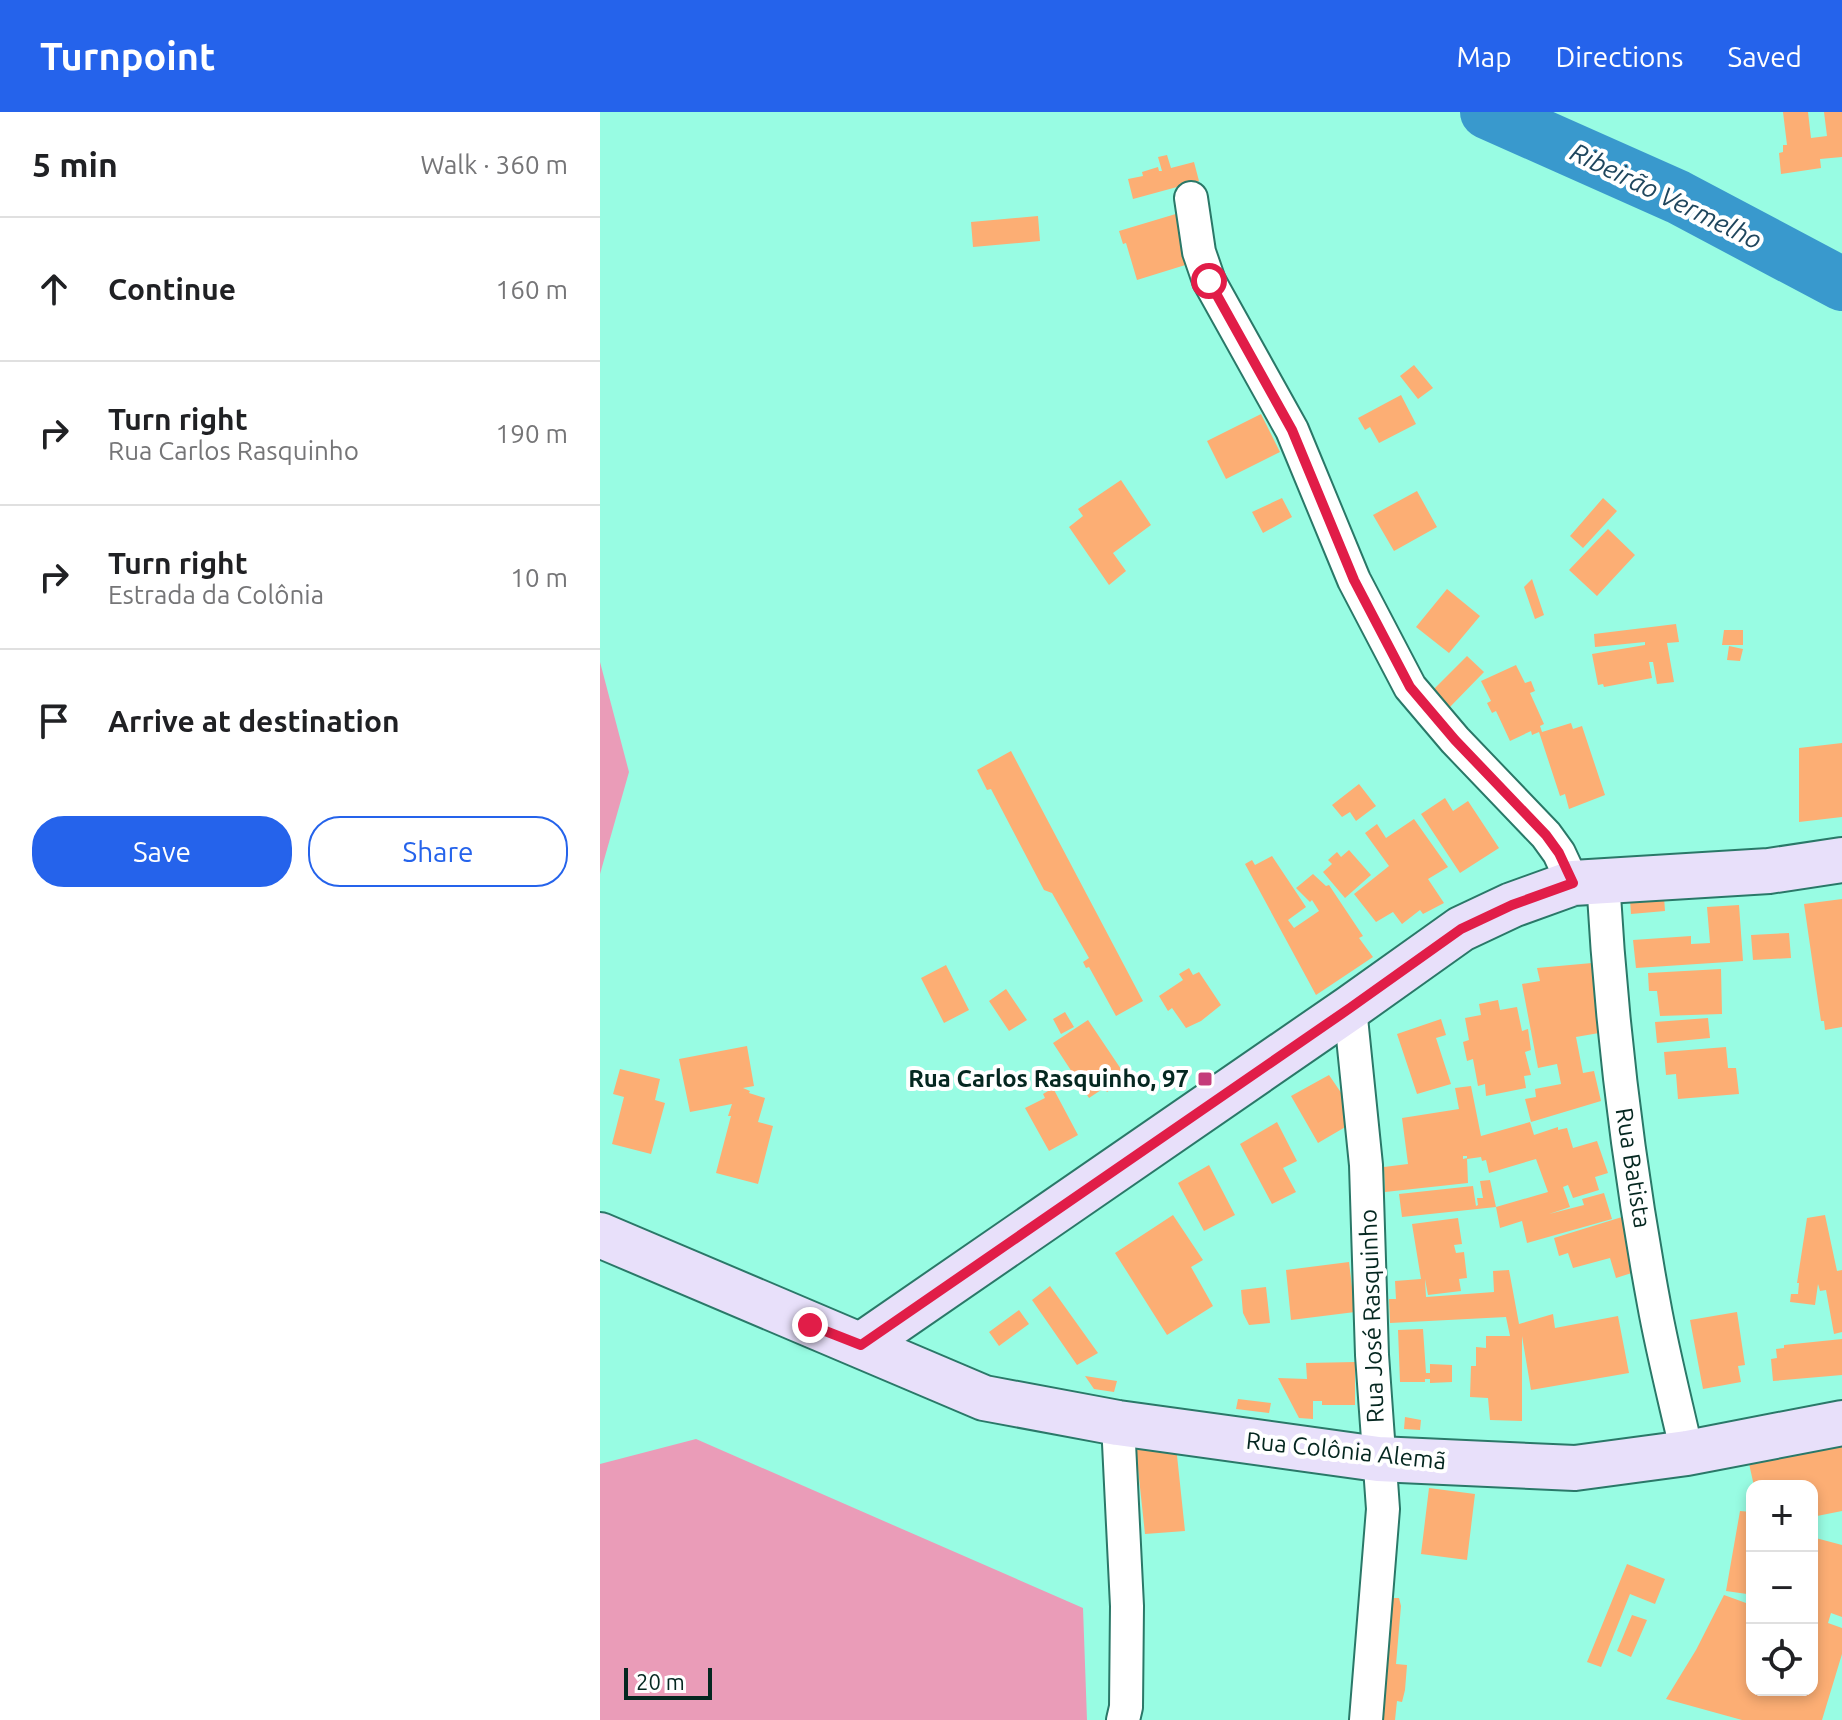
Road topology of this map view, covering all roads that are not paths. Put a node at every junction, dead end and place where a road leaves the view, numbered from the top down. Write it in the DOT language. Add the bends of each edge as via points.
graph roads {
  1 [pos="1191,198"];
  2 [pos="1842,860"];
  3 [pos="1588,881"];
  4 [pos="1350,1008"];
  5 [pos="600,1235"];
  6 [pos="861,1345"];
  7 [pos="1118,1423"];
  8 [pos="1842,1423"];
  9 [pos="1687,1453"];
  10 [pos="1378,1459"];
  11 [pos="1123,1720"];
  12 [pos="1366,1720"];
  1 -- 3 [label="street" via="1209,281 1292,430 1354,580 1410,687"];
  2 -- 3 [label="main road" via="1769,871"];
  3 -- 4 [label="main road" via="1512,905 1461,929"];
  3 -- 9 [label="street, Rua Batista" via="1611,994 1654,1304"];
  4 -- 6 [label="main road"];
  4 -- 10 [label="street, Rua José Rasquinho" via="1366,1165"];
  5 -- 6 [label="main road, Rua Colônia Alemã"];
  6 -- 7 [label="main road, Rua Colônia Alemã" via="984,1398"];
  7 -- 10 [label="main road, Rua Colônia Alemã"];
  7 -- 11 [label="street" via="1127,1606"];
  8 -- 9 [label="main road, Rua Colônia Alemã"];
  9 -- 10 [label="main road, Rua Colônia Alemã" via="1575,1468"];
  10 -- 12 [label="street, Rua José Rasquinho" via="1383,1509"];
}
